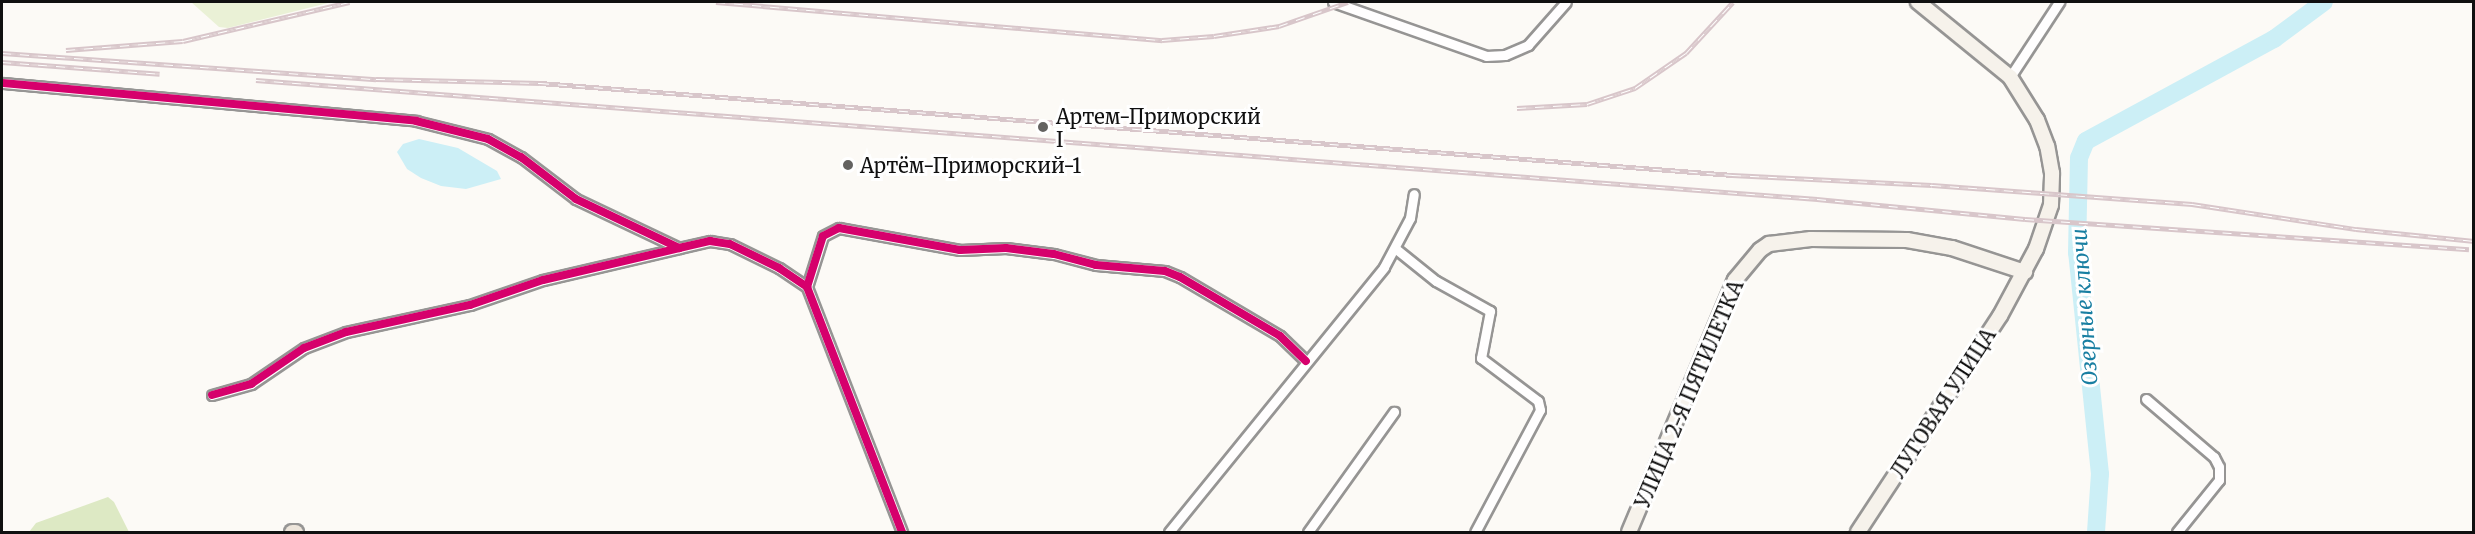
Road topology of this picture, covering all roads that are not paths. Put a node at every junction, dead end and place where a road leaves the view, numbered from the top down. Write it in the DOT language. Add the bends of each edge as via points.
graph roads {
  1 [pos="1333,2"];
  2 [pos="1566,2"];
  3 [pos="1918,2"];
  4 [pos="2059,2"];
  5 [pos="2010,77"];
  6 [pos="2,83"];
  7 [pos="1414,194"];
  8 [pos="679,248"];
  9 [pos="1396,249"];
  10 [pos="2025,272"];
  11 [pos="807,287"];
  12 [pos="1306,361"];
  13 [pos="212,395"];
  14 [pos="2146,399"];
  15 [pos="1394,412"];
  16 [pos="902,532"];
  17 [pos="1168,532"];
  18 [pos="1308,532"];
  19 [pos="1475,532"];
  20 [pos="1629,532"];
  21 [pos="1858,532"];
  22 [pos="2178,532"];
  1 -- 2 [label="street" via="1486,56 1505,55 1528,45"];
  3 -- 5 [label="main road"];
  4 -- 5 [label="street"];
  5 -- 10 [label="main road" via="2037,120 2052,173 2047,224"];
  6 -- 8 [label="street" via="416,121 488,139 521,157 576,199"];
  7 -- 9 [label="street" via="1415,207"];
  8 -- 11 [label="street" via="711,242 730,244"];
  8 -- 13 [label="street" via="543,280 470,305 345,332 304,348 251,384"];
  9 -- 12 [label="street"];
  9 -- 19 [label="street" via="1436,281 1490,311 1481,358 1531,394 1540,410"];
  10 -- 20 [label="main road, УЛИЦА 2-Я ПЯТИЛЕТКА" via="1952,248 1907,240 1811,239 1769,244 1735,280"];
  10 -- 21 [label="main road, ЛУГОВАЯ УЛИЦА"];
  11 -- 12 [label="street" via="824,236 839,228 960,250 1006,248 1173,274 1280,336"];
  11 -- 16 [label="street"];
  12 -- 17 [label="street"];
  14 -- 22 [label="street" via="2214,457 2219,467 2219,480"];
  15 -- 18 [label="street"];
}
